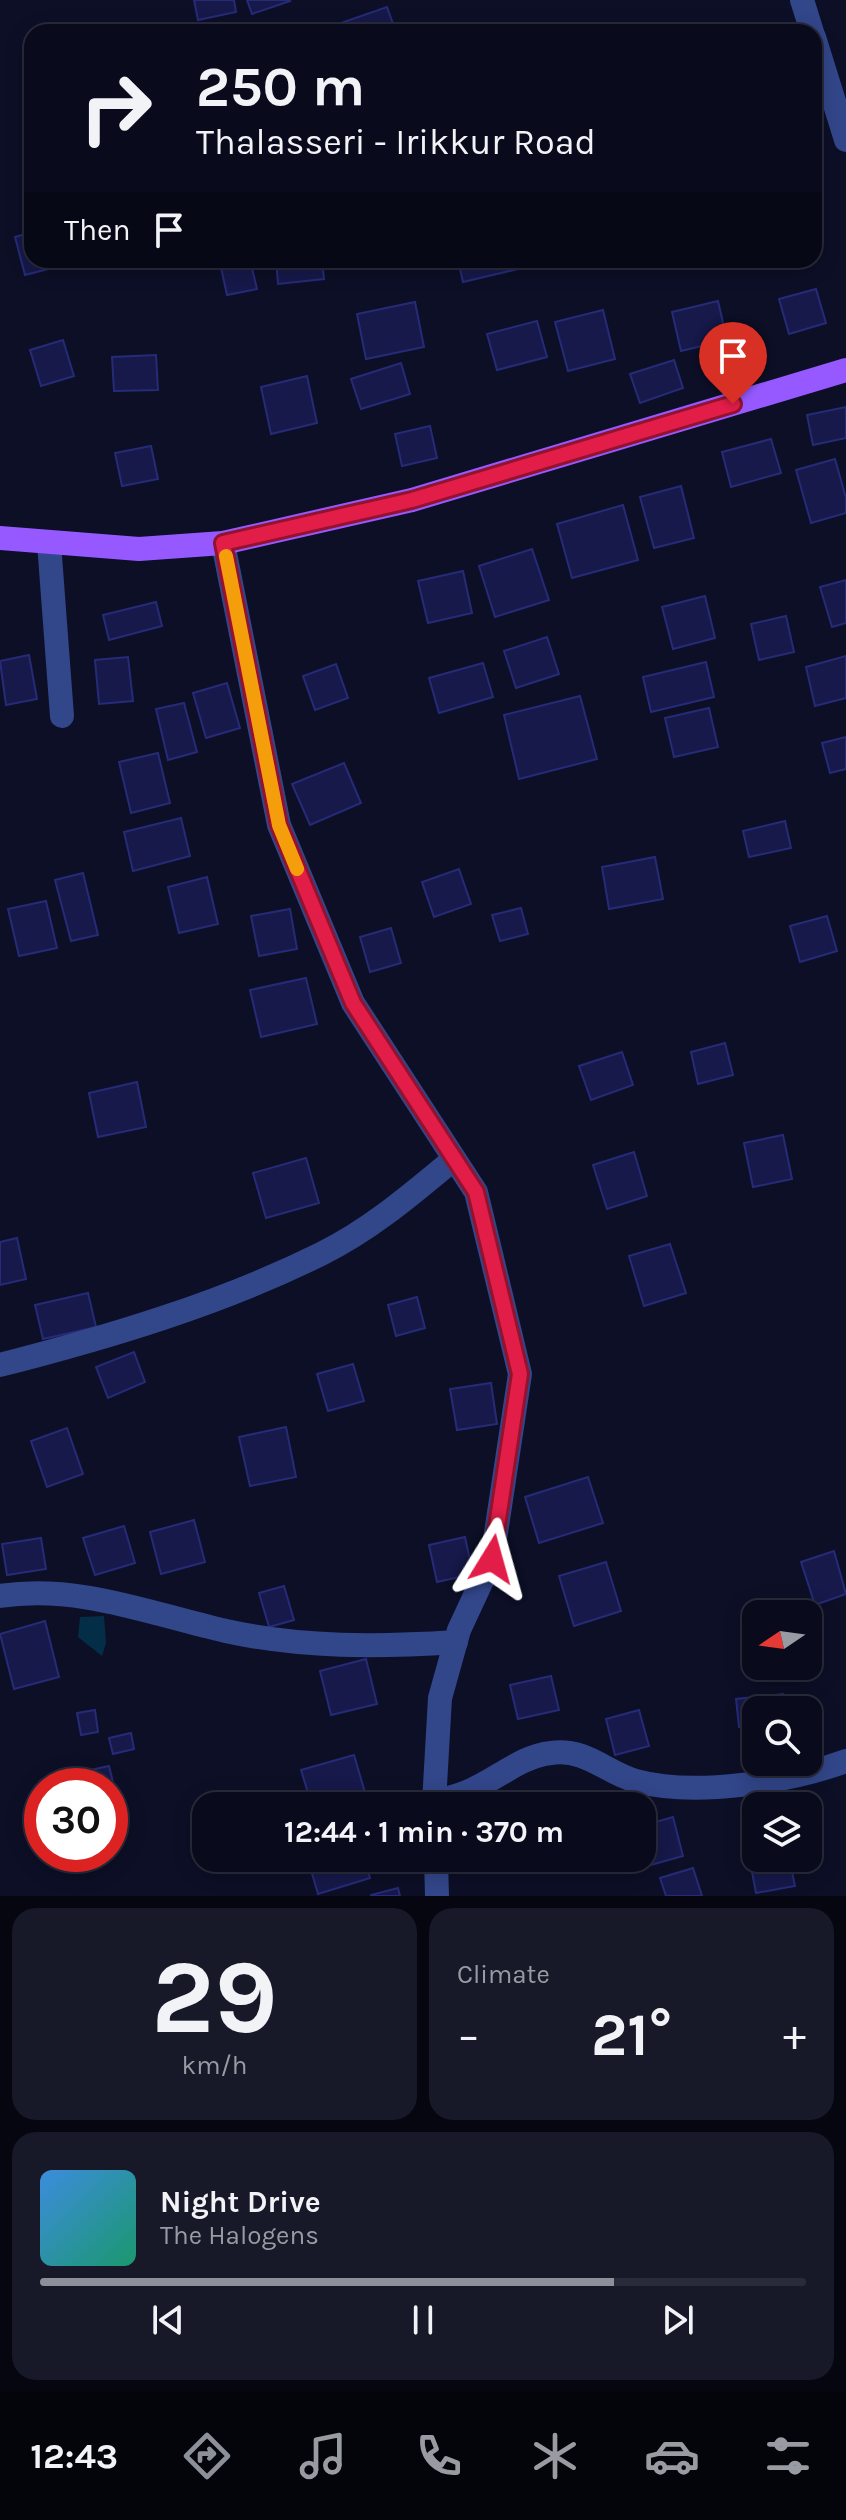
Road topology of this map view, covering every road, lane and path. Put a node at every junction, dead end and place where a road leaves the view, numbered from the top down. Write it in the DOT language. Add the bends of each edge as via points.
graph roads {
  1 [pos="802,0"];
  2 [pos="810,24"];
  3 [pos="822,63"];
  4 [pos="846,140"];
  5 [pos="846,370"];
  6 [pos="0,538"];
  7 [pos="49,543"];
  8 [pos="223,543"];
  9 [pos="62,716"];
  10 [pos="454,1159"];
  11 [pos="0,1365"];
  12 [pos="0,1596"];
  13 [pos="456,1642"];
  14 [pos="846,1761"];
  15 [pos="435,1792"];
  16 [pos="465,1792"];
  17 [pos="436,1872"];
  18 [pos="437,1896"];
  1 -- 2 [label="street"];
  3 -- 4 [label="street"];
  5 -- 8 [label="main road" via="412,500"];
  6 -- 7 [label="main road"];
  7 -- 8 [label="main road" via="156,549"];
  7 -- 9 [label="street"];
  8 -- 10 [label="street" via="279,825 353,1003"];
  10 -- 11 [label="street" via="398,1207 322,1254 139,1326"];
  10 -- 13 [label="street" via="476,1192 520,1374 492,1559"];
  12 -- 13 [label="street" via="31,1591 81,1595 228,1632 312,1644 387,1647"];
  13 -- 15 [label="street" via="440,1698"];
  14 -- 16 [label="street" via="805,1776 756,1783 658,1787 619,1776 594,1758 552,1753 510,1767"];
  17 -- 18 [label="street"];
}
